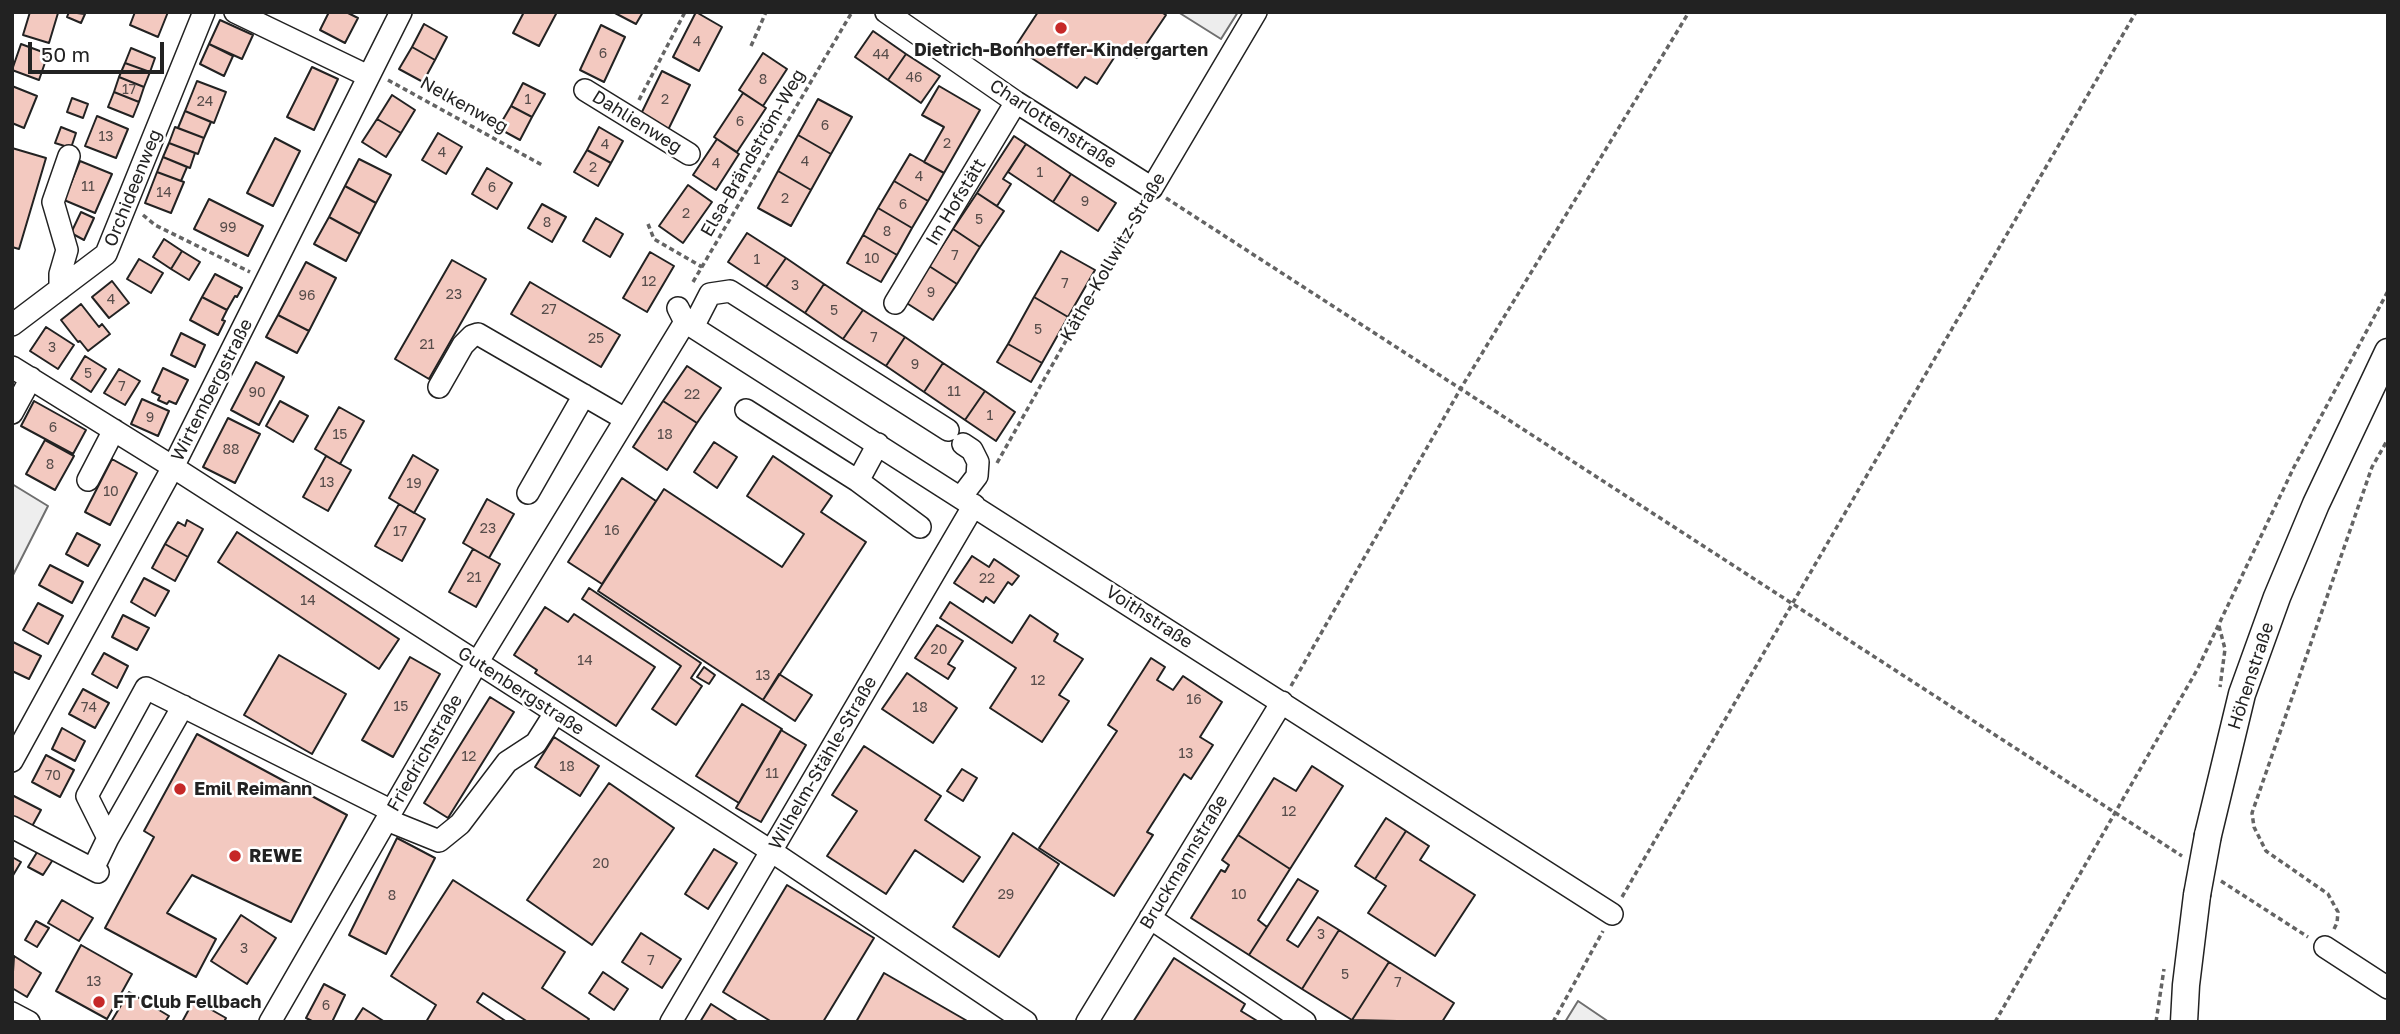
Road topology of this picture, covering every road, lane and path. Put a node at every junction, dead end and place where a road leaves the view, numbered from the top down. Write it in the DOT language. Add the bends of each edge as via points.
graph roads {
  1 [pos="204,12"];
  2 [pos="235,12"];
  3 [pos="401,12"];
  4 [pos="685,12"];
  5 [pos="766,12"];
  6 [pos="852,12"];
  7 [pos="886,12"];
  8 [pos="1256,12"];
  9 [pos="1689,12"];
  10 [pos="2136,12"];
  11 [pos="751,46"];
  12 [pos="370,73"];
  13 [pos="585,90"];
  14 [pos="1016,102"];
  15 [pos="630,118"];
  16 [pos="689,154"];
  17 [pos="69,156"];
  18 [pos="542,164"];
  19 [pos="1152,188"];
  20 [pos="127,202"];
  21 [pos="648,224"];
  22 [pos="702,267"];
  23 [pos="268,280"];
  24 [pos="60,289"];
  25 [pos="2388,291"];
  26 [pos="895,303"];
  27 [pos="685,319"];
  28 [pos="12,326"];
  29 [pos="2388,352"];
  30 [pos="12,367"];
  31 [pos="31,378"];
  32 [pos="439,387"];
  33 [pos="1461,388"];
  34 [pos="584,395"];
  35 [pos="746,410"];
  36 [pos="12,412"];
  37 [pos="625,419"];
  38 [pos="114,430"];
  39 [pos="956,437"];
  40 [pos="2388,439"];
  41 [pos="878,444"];
  42 [pos="173,467"];
  43 [pos="994,468"];
  44 [pos="88,480"];
  45 [pos="858,481"];
  46 [pos="528,493"];
  47 [pos="967,501"];
  48 [pos="920,527"];
  49 [pos="1793,604"];
  50 [pos="477,663"];
  51 [pos="1282,702"];
  52 [pos="183,706"];
  53 [pos="555,713"];
  54 [pos="12,761"];
  55 [pos="2113,812"];
  56 [pos="389,816"];
  57 [pos="12,827"];
  58 [pos="108,838"];
  59 [pos="771,851"];
  60 [pos="1612,914"];
  61 [pos="1150,918"];
  62 [pos="2325,947"];
  63 [pos="2388,988"];
  64 [pos="12,1013"];
  65 [pos="273,1021"];
  66 [pos="29,1022"];
  67 [pos="671,1022"];
  68 [pos="1026,1022"];
  69 [pos="1087,1022"];
  70 [pos="1305,1022"];
  71 [pos="1553,1022"];
  72 [pos="1994,1022"];
  73 [pos="2184,1022"];
  1 -- 20 [label="street, Orchideenweg"];
  2 -- 12 [label="street"];
  3 -- 12 [label="street, Wirtembergstraße"];
  4 -- 15 [label="path"];
  5 -- 11 [label="path"];
  6 -- 22 [label="path, Elsa-Brändström-Weg"];
  7 -- 14 [label="street, Charlottenstraße"];
  8 -- 19 [label="street, Käthe-Kollwitz-Straße"];
  9 -- 33 [label="path"];
  10 -- 49 [label="path"];
  12 -- 18 [label="path, Nelkenweg"];
  12 -- 23 [label="street, Wirtembergstraße"];
  13 -- 15 [label="street, Dahlienweg"];
  14 -- 19 [label="street, Charlottenstraße"];
  14 -- 26 [label="street, Im Hofstätt"];
  15 -- 16 [label="street, Dahlienweg"];
  17 -- 24 [label="street" via="53,202 67,250"];
  19 -- 33 [label="path"];
  19 -- 43 [label="path, Käthe-Kollwitz-Straße"];
  20 -- 23 [label="path" via="155,225"];
  20 -- 24 [label="street, Orchideenweg" via="106,254"];
  21 -- 22 [label="path" via="654,239"];
  22 -- 27 [label="path, Elsa-Brändström-Weg"];
  23 -- 42 [label="street, Wirtembergstraße"];
  24 -- 28 [label="street, Orchideenweg"];
  25 -- 55 [label="path" via="2294,467 2197,670"];
  27 -- 37 [label="street, Friedrichstraße"];
  27 -- 39 [label="street, Friedrichstraße" via="710,294 730,290"];
  27 -- 41 [label="street, Voithstraße"];
  29 -- 73 [label="main road, Höhenstraße, bridge" via="2316,504 2242,694 2197,895"];
  30 -- 31 [label="street, Gutenbergstraße"];
  31 -- 36 [label="street"];
  31 -- 38 [label="street, Gutenbergstraße"];
  32 -- 34 [label="street" via="463,345 478,334"];
  33 -- 49 [label="path"];
  33 -- 51 [label="path"];
  34 -- 37 [label="street"];
  34 -- 46 [label="street"];
  35 -- 45 [label="street"];
  37 -- 50 [label="street, Friedrichstraße"];
  38 -- 42 [label="street, Gutenbergstraße"];
  38 -- 44 [label="street"];
  39 -- 47 [label="street, Wilhelm-Stähle-Straße" via="978,461"];
  40 -- 62 [label="path" via="2372,467 2252,813 2253,827 2266,851 2328,894 2334,903 2337,923"];
  41 -- 45 [label="street"];
  41 -- 47 [label="street, Voithstraße"];
  42 -- 50 [label="street, Gutenbergstraße"];
  42 -- 54 [label="street, Wirtembergstraße"];
  45 -- 48 [label="street"];
  47 -- 51 [label="street, Voithstraße"];
  47 -- 59 [label="street, Wilhelm-Stähle-Straße"];
  49 -- 55 [label="path"];
  49 -- 60 [label="path"];
  50 -- 53 [label="street, Gutenbergstraße"];
  50 -- 56 [label="street, Friedrichstraße"];
  51 -- 60 [label="street, Voithstraße"];
  51 -- 61 [label="street, Bruckmannstraße"];
  52 -- 56 [label="street"];
  52 -- 58 [label="street"];
  52 -- 58 [label="street" via="146,688 88,796"];
  53 -- 56 [label="street" via="536,743 507,762 460,824 439,841"];
  53 -- 59 [label="street, Gutenbergstraße"];
  55 -- 72 [label="path"];
  56 -- 65 [label="street, Friedrichstraße"];
  57 -- 58 [label="street" via="96,871"];
  59 -- 67 [label="street, Wilhelm-Stähle-Straße"];
  59 -- 68 [label="street, Gutenbergstraße"];
  60 -- 71 [label="path"];
  61 -- 69 [label="street, Bruckmannstraße"];
  61 -- 70 [label="street"];
  62 -- 63 [label="street"];
  64 -- 66 [label="street"];
}
